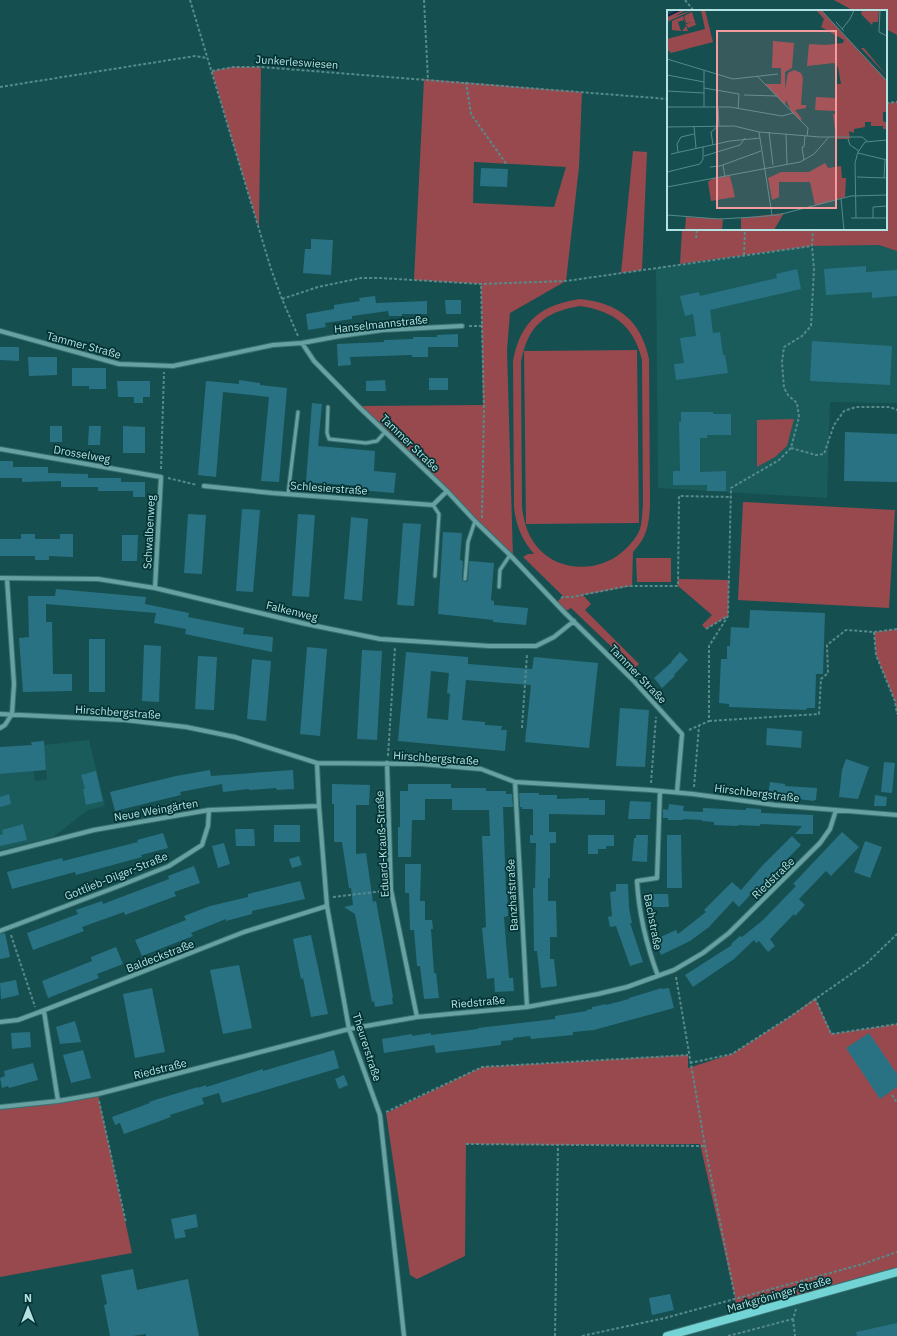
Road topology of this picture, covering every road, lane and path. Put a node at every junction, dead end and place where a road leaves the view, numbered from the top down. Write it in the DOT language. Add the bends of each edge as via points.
graph roads {
  1 [pos="190,0"];
  2 [pos="424,0"];
  3 [pos="685,0"];
  4 [pos="693,10"];
  5 [pos="208,58"];
  6 [pos="212,71"];
  7 [pos="428,80"];
  8 [pos="466,82"];
  9 [pos="0,87"];
  10 [pos="667,99"];
  11 [pos="897,102"];
  12 [pos="887,103"];
  13 [pos="507,165"];
  14 [pos="697,230"];
  15 [pos="745,230"];
  16 [pos="813,230"];
  17 [pos="696,238"];
  18 [pos="812,246"];
  19 [pos="744,255"];
  20 [pos="481,284"];
  21 [pos="282,299"];
  22 [pos="462,326"];
  23 [pos="482,326"];
  24 [pos="0,331"];
  25 [pos="302,343"];
  26 [pos="164,366"];
  27 [pos="328,407"];
  28 [pos="897,410"];
  29 [pos="298,412"];
  30 [pos="385,432"];
  31 [pos="791,448"];
  32 [pos="0,449"];
  33 [pos="161,477"];
  34 [pos="204,486"];
  35 [pos="447,491"];
  36 [pos="288,494"];
  37 [pos="731,497"];
  38 [pos="432,504"];
  39 [pos="482,520"];
  40 [pos="475,521"];
  41 [pos="510,555"];
  42 [pos="435,576"];
  43 [pos="0,577"];
  44 [pos="8,578"];
  45 [pos="465,579"];
  46 [pos="499,587"];
  47 [pos="155,588"];
  48 [pos="556,603"];
  49 [pos="728,616"];
  50 [pos="574,621"];
  51 [pos="706,629"];
  52 [pos="897,629"];
  53 [pos="874,632"];
  54 [pos="396,640"];
  55 [pos="527,646"];
  56 [pos="657,707"];
  57 [pos="0,714"];
  58 [pos="12,714"];
  59 [pos="897,714"];
  60 [pos="709,721"];
  61 [pos="699,726"];
  62 [pos="0,728"];
  63 [pos="522,728"];
  64 [pos="682,734"];
  65 [pos="317,764"];
  66 [pos="387,764"];
  67 [pos="515,782"];
  68 [pos="650,790"];
  69 [pos="660,791"];
  70 [pos="677,792"];
  71 [pos="693,794"];
  72 [pos="319,806"];
  73 [pos="209,810"];
  74 [pos="836,810"];
  75 [pos="897,815"];
  76 [pos="0,854"];
  77 [pos="391,890"];
  78 [pos="326,898"];
  79 [pos="327,906"];
  80 [pos="0,931"];
  81 [pos="897,934"];
  82 [pos="14,942"];
  83 [pos="674,970"];
  84 [pos="658,976"];
  85 [pos="815,998"];
  86 [pos="32,1000"];
  87 [pos="527,1006"];
  88 [pos="44,1011"];
  89 [pos="418,1017"];
  90 [pos="0,1022"];
  91 [pos="897,1024"];
  92 [pos="349,1029"];
  93 [pos="688,1055"];
  94 [pos="690,1063"];
  95 [pos="98,1094"];
  96 [pos="892,1096"];
  97 [pos="58,1101"];
  98 [pos="897,1103"];
  99 [pos="0,1107"];
  100 [pos="380,1115"];
  101 [pos="466,1144"];
  102 [pos="558,1145"];
  103 [pos="705,1146"];
  104 [pos="126,1223"];
  105 [pos="897,1252"];
  106 [pos="897,1272"];
  107 [pos="735,1297"];
  108 [pos="799,1299"];
  109 [pos="793,1319"];
  110 [pos="404,1336"];
  111 [pos="555,1336"];
  112 [pos="582,1336"];
  113 [pos="667,1336"];
  114 [pos="728,1336"];
  115 [pos="795,1336"];
  1 -- 5 [label="path"];
  2 -- 7 [label="path"];
  3 -- 4 [label="path"];
  5 -- 6 [label="path"];
  5 -- 9 [label="path" via="195,56"];
  6 -- 7 [label="path, Junkerleswiesen" via="233,67 261,67"];
  6 -- 21 [label="path"];
  7 -- 8 [label="path, Junkerleswiesen"];
  8 -- 10 [label="path, Junkerleswiesen"];
  8 -- 13 [label="path" via="471,114"];
  11 -- 12 [label="path"];
  14 -- 17 [label="path"];
  15 -- 19 [label="path"];
  16 -- 18 [label="path"];
  18 -- 19 [label="path"];
  18 -- 31 [label="path" via="814,269 810,326 802,336 784,347 782,362 784,388 797,403 799,417"];
  19 -- 20 [label="path" via="566,281"];
  20 -- 21 [label="path" via="361,278 318,287"];
  20 -- 23 [label="path"];
  21 -- 25 [label="path"];
  22 -- 23 [label="path"];
  22 -- 25 [label="street, Hanselmannstraße" via="383,330"];
  23 -- 39 [label="path"];
  24 -- 26 [label="street, Tammer Straße" via="119,364"];
  25 -- 26 [label="street, Tammer Straße" via="273,344"];
  25 -- 30 [label="street, Tammer Straße" via="314,361"];
  26 -- 33 [label="path"];
  27 -- 30 [label="lane" via="329,439 366,443 377,441"];
  28 -- 31 [label="path" via="890,407 856,407 844,411 834,425 824,454 816,455"];
  29 -- 36 [label="lane"];
  30 -- 35 [label="street, Tammer Straße"];
  31 -- 37 [label="path" via="779,460 731,488"];
  32 -- 33 [label="street, Drosselweg"];
  33 -- 34 [label="path"];
  33 -- 47 [label="street, Schwalbenweg"];
  34 -- 36 [label="street, Schlesierstraße"];
  35 -- 38 [label="street"];
  35 -- 40 [label="street, Tammer Straße"];
  36 -- 38 [label="street, Schlesierstraße"];
  37 -- 48 [label="path" via="679,496 678,586 628,586 563,597"];
  37 -- 49 [label="path"];
  38 -- 42 [label="lane" via="439,514"];
  40 -- 41 [label="street, Tammer Straße"];
  40 -- 45 [label="lane" via="468,542"];
  41 -- 46 [label="lane" via="500,570"];
  41 -- 48 [label="street, Tammer Straße"];
  43 -- 44 [label="street, Falkenweg"];
  44 -- 47 [label="street, Falkenweg" via="98,579"];
  44 -- 58 [label="street" via="14,684"];
  47 -- 54 [label="street, Falkenweg" via="306,624"];
  48 -- 50 [label="street, Tammer Straße"];
  49 -- 51 [label="path"];
  49 -- 60 [label="path" via="709,646"];
  50 -- 55 [label="street, Falkenweg" via="544,643"];
  50 -- 56 [label="street, Tammer Straße"];
  52 -- 53 [label="path"];
  53 -- 59 [label="path" via="876,655 895,702"];
  53 -- 60 [label="path" via="846,630 827,645 828,673 820,679 819,714"];
  54 -- 55 [label="street, Falkenweg"];
  54 -- 66 [label="path"];
  55 -- 63 [label="path"];
  56 -- 64 [label="street, Tammer Straße"];
  56 -- 68 [label="path"];
  57 -- 58 [label="street, Hirschbergstraße"];
  58 -- 62 [label="street"];
  58 -- 65 [label="street, Hirschbergstraße" via="125,720 186,727 235,737"];
  60 -- 61 [label="path"];
  61 -- 64 [label="path"];
  61 -- 71 [label="path"];
  64 -- 70 [label="street"];
  65 -- 66 [label="street, Hirschbergstraße"];
  65 -- 72 [label="street, Theurerstraße"];
  66 -- 67 [label="street, Hirschbergstraße" via="481,769"];
  66 -- 77 [label="street, Eduard-Krauß-Straße"];
  67 -- 68 [label="street, Hirschbergstraße"];
  67 -- 87 [label="street, Banzhafstraße"];
  68 -- 69 [label="street, Hirschbergstraße"];
  69 -- 70 [label="street, Hirschbergstraße"];
  69 -- 84 [label="street, Bachstraße" via="658,878 637,881 642,927"];
  70 -- 71 [label="street, Hirschbergstraße"];
  71 -- 74 [label="street, Hirschbergstraße"];
  72 -- 73 [label="street, Neue Weingärten"];
  72 -- 78 [label="street, Theurerstraße"];
  73 -- 76 [label="street, Neue Weingärten" via="94,830"];
  73 -- 80 [label="street, Gottlieb-Dilger-Straße" via="208,826 202,845 169,866"];
  74 -- 75 [label="street, Hirschbergstraße"];
  74 -- 83 [label="street, Riedstraße" via="830,829 801,863 729,933 703,953"];
  77 -- 78 [label="path"];
  77 -- 89 [label="street, Eduard-Krauß-Straße"];
  78 -- 79 [label="street, Theurerstraße"];
  79 -- 88 [label="street, Baldeckstraße" via="244,932"];
  79 -- 92 [label="street, Theurerstraße"];
  81 -- 85 [label="path" via="868,963"];
  82 -- 86 [label="path"];
  83 -- 84 [label="street, Riedstraße"];
  83 -- 93 [label="path" via="679,988"];
  84 -- 87 [label="street, Riedstraße" via="605,993"];
  85 -- 91 [label="path" via="832,1034"];
  85 -- 94 [label="path" via="732,1054"];
  87 -- 89 [label="street, Riedstraße"];
  88 -- 90 [label="street, Baldeckstraße" via="18,1020"];
  88 -- 97 [label="street"];
  89 -- 92 [label="street, Riedstraße"];
  92 -- 95 [label="street, Riedstraße"];
  92 -- 100 [label="street, Theurerstraße"];
  93 -- 94 [label="path"];
  93 -- 100 [label="path" via="482,1067"];
  94 -- 103 [label="path"];
  95 -- 97 [label="street, Riedstraße"];
  95 -- 104 [label="path"];
  96 -- 98 [label="path"];
  97 -- 99 [label="street, Riedstraße"];
  100 -- 110 [label="street, Theurerstraße"];
  101 -- 102 [label="path"];
  102 -- 103 [label="path"];
  102 -- 111 [label="path"];
  103 -- 107 [label="path"];
  105 -- 107 [label="path" via="863,1264"];
  106 -- 108 [label="main road, Markgröninger Straße"];
  107 -- 112 [label="path" via="665,1318"];
  108 -- 109 [label="path"];
  108 -- 113 [label="main road, Markgröninger Straße"];
  109 -- 114 [label="path"];
  109 -- 115 [label="path"];
}
